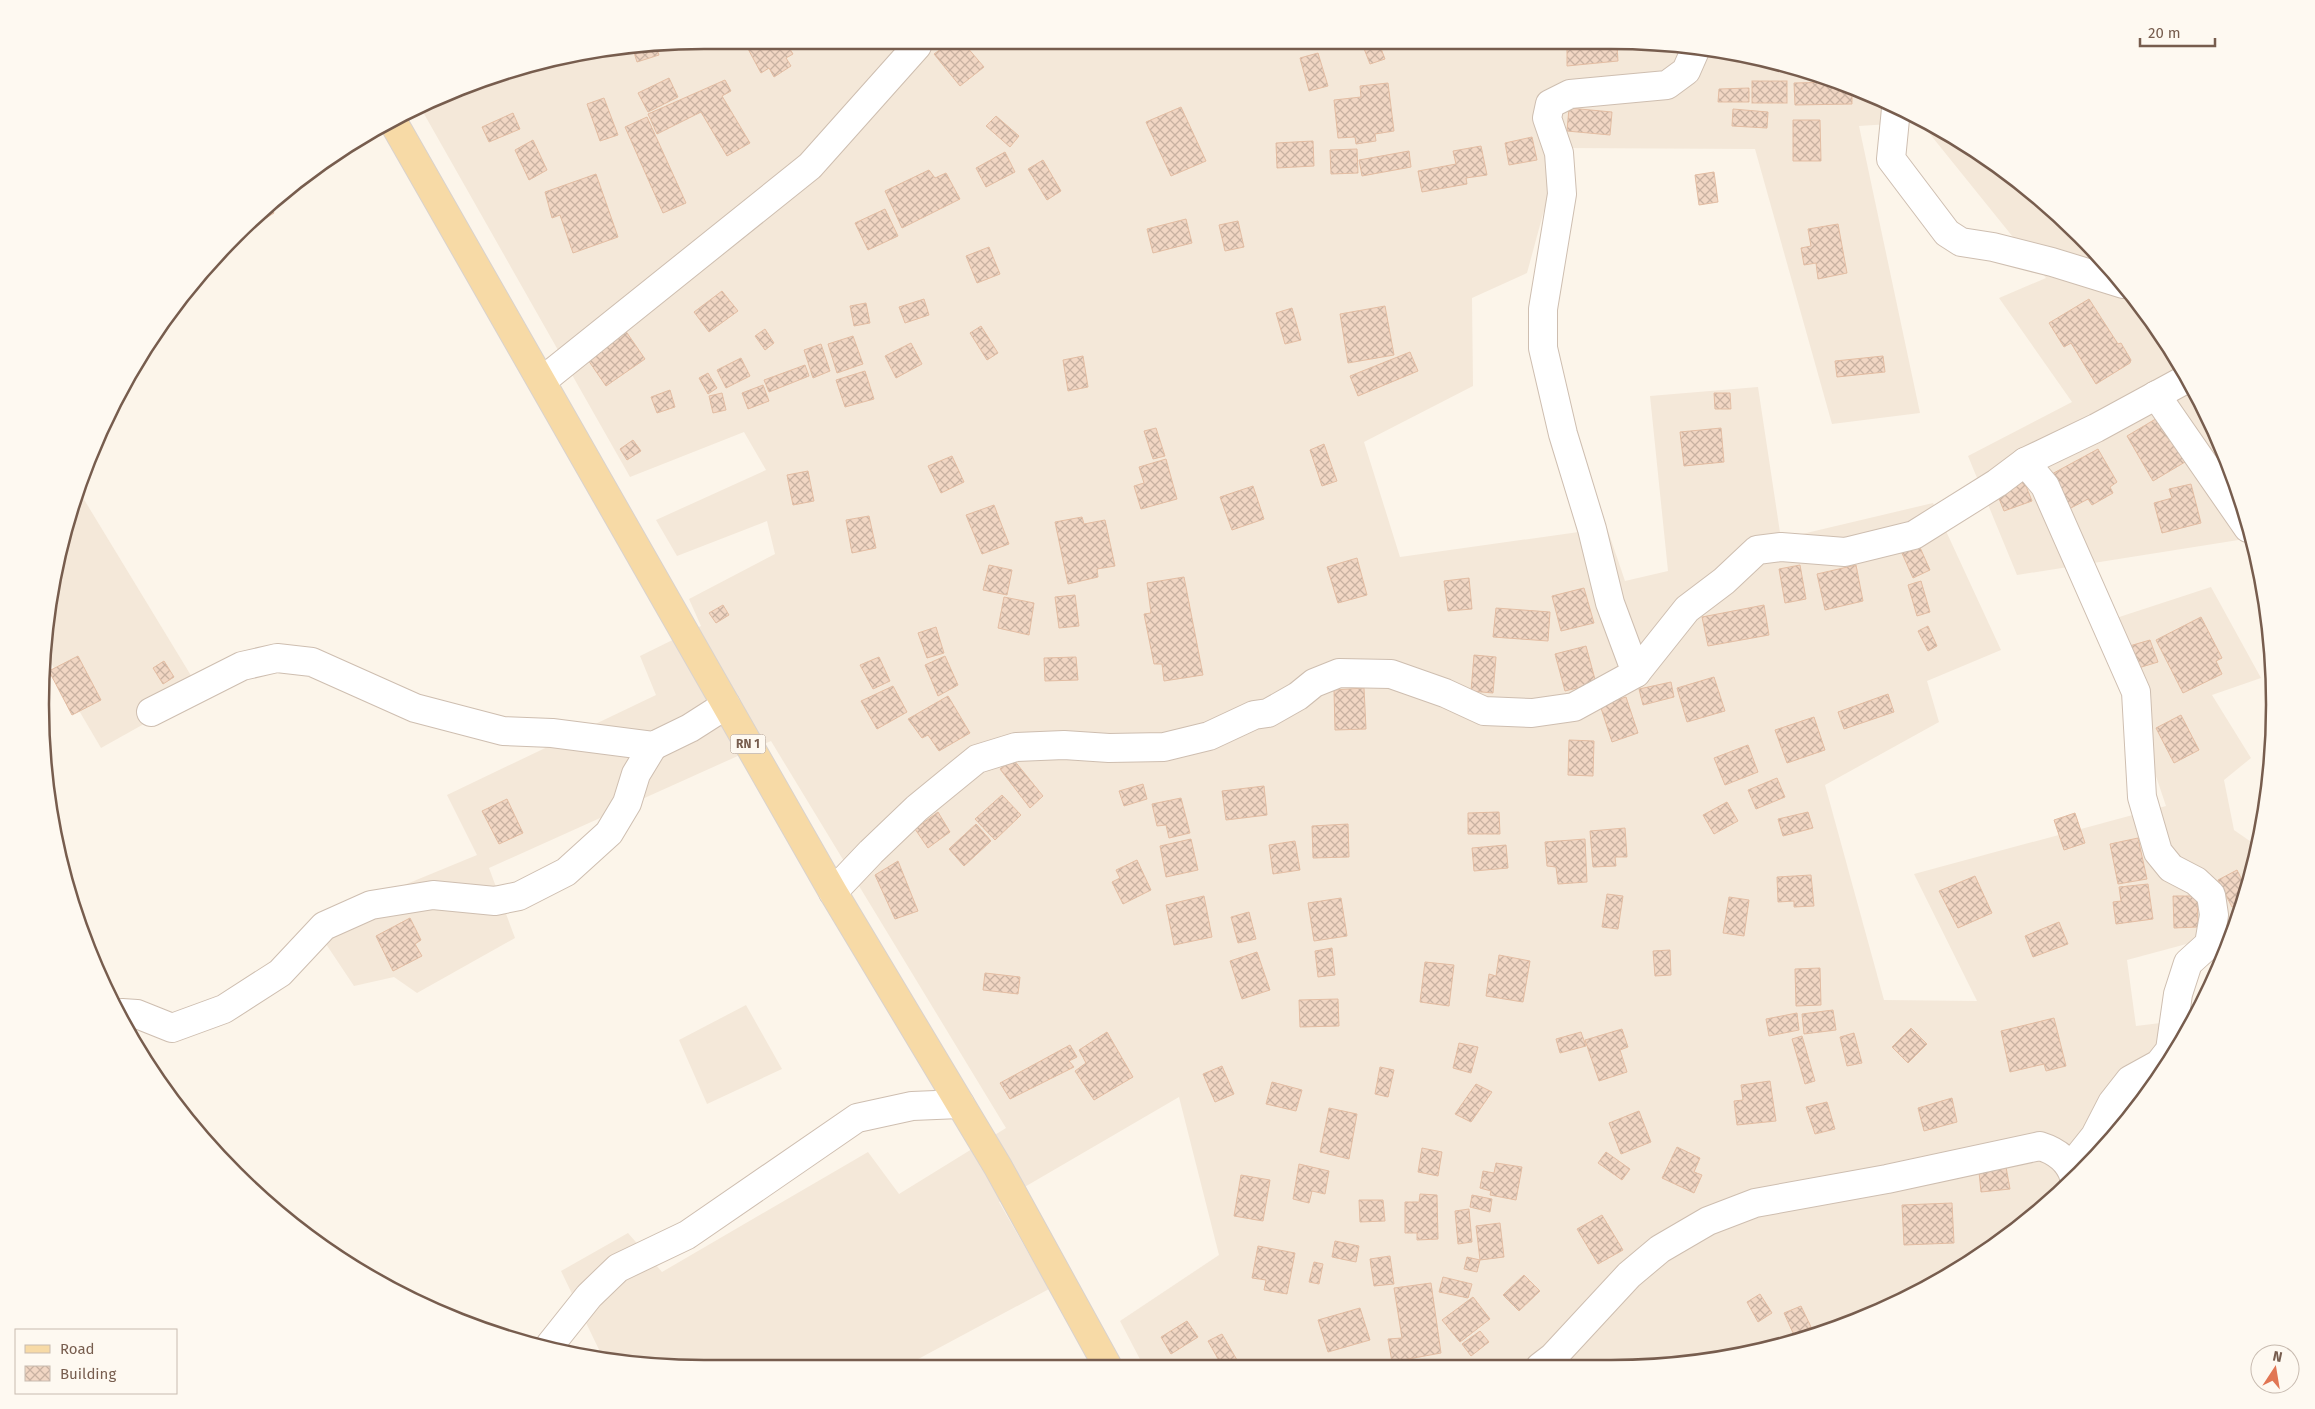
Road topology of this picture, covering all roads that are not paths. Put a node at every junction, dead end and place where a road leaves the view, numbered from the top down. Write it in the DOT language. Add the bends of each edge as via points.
graph roads {
  1 [pos="914,49"];
  2 [pos="1694,54"];
  3 [pos="1896,114"];
  4 [pos="396,126"];
  5 [pos="2111,280"];
  6 [pos="542,381"];
  7 [pos="2181,382"];
  8 [pos="2156,395"];
  9 [pos="2025,462"];
  10 [pos="2237,511"];
  11 [pos="1636,673"];
  12 [pos="726,705"];
  13 [pos="151,712"];
  14 [pos="653,746"];
  15 [pos="833,892"];
  16 [pos="126,1013"];
  17 [pos="2171,1044"];
  18 [pos="2159,1064"];
  19 [pos="960,1104"];
  20 [pos="2079,1163"];
  21 [pos="2072,1170"];
  22 [pos="552,1342"];
  23 [pos="1104,1360"];
  24 [pos="1549,1360"];
  1 -- 6 [label="street" via="810,166"];
  2 -- 11 [label="street" via="1686,71 1667,85 1570,94 1550,104 1547,118 1559,153 1562,194 1543,309 1543,348 1610,604"];
  3 -- 5 [label="street" via="1891,159 1947,233 1962,242 2052,262"];
  4 -- 6 [label="main road, RN 1"];
  6 -- 12 [label="main road, RN 1"];
  7 -- 8 [label="street"];
  8 -- 9 [label="street"];
  8 -- 10 [label="street"];
  9 -- 11 [label="street" via="1914,536 1845,552 1781,547 1757,550 1687,609"];
  9 -- 17 [label="street" via="2044,486 2136,692 2142,797 2158,852 2171,868 2196,881 2211,895 2214,915 2209,944 2188,963 2178,994"];
  11 -- 15 [label="street" via="1574,707 1532,713 1484,711 1391,674 1339,673 1314,683 1268,712 1208,736 1164,747 1016,747 977,759 917,808"];
  12 -- 14 [label="street"];
  12 -- 15 [label="main road, RN 1"];
  13 -- 14 [label="street" via="242,666 277,658 312,662 415,708 503,731 552,733"];
  14 -- 16 [label="street" via="636,774 627,803 609,833 566,872 519,896 495,901 433,895 371,905 324,926 280,973 224,1009 172,1028 137,1014"];
  15 -- 19 [label="main road, RN 1"];
  18 -- 20 [label="street" via="2130,1080 2112,1103"];
  19 -- 22 [label="street" via="912,1106 857,1118 687,1234 618,1268 589,1296"];
  19 -- 23 [label="main road, RN 1"];
  21 -- 24 [label="street" via="2054,1151 2040,1146 1755,1203 1708,1221 1660,1249 1629,1275"];
}
